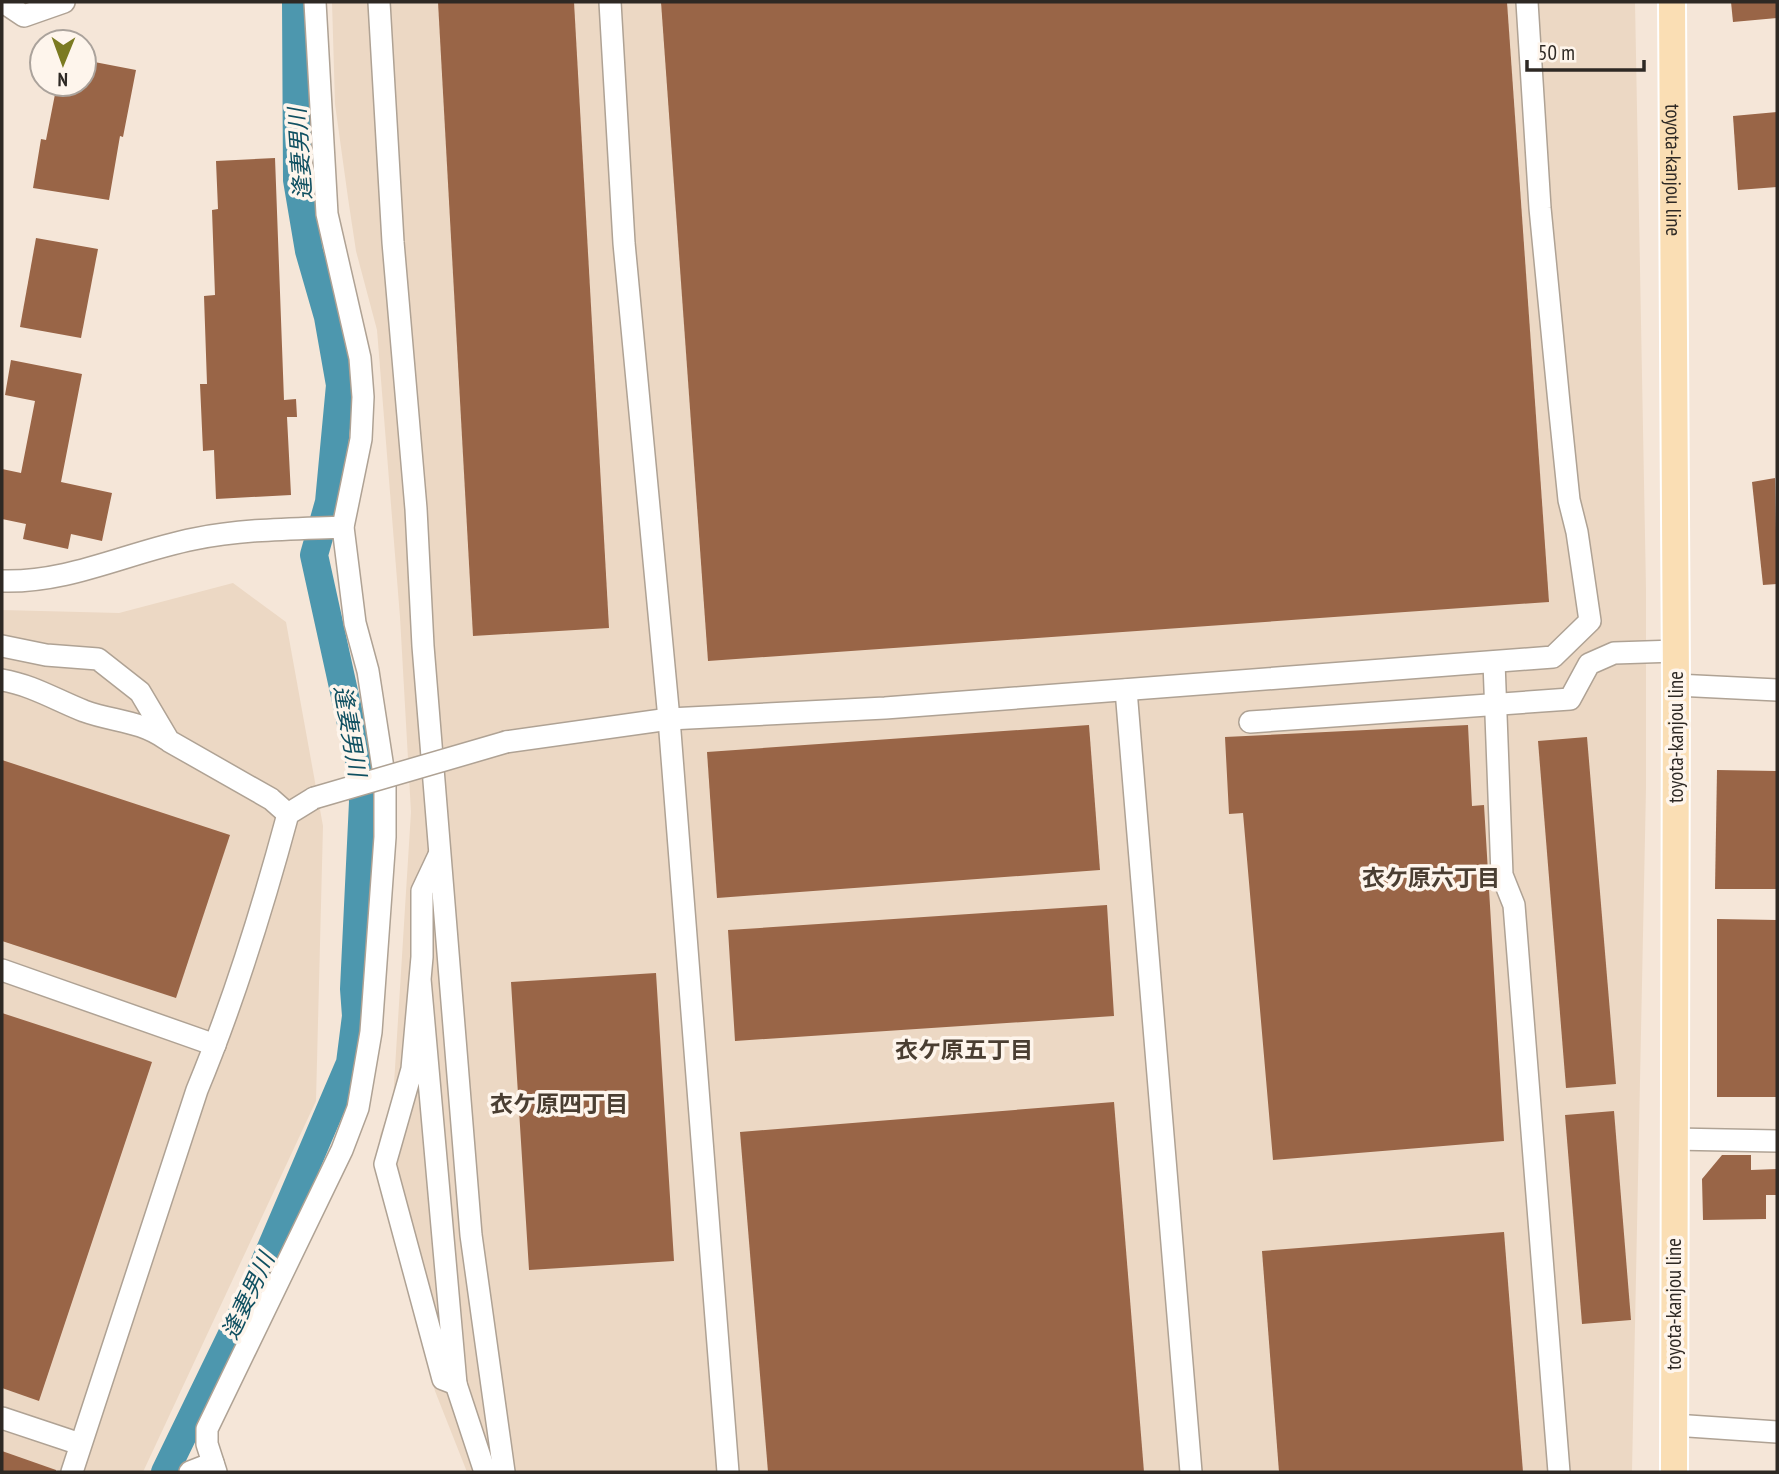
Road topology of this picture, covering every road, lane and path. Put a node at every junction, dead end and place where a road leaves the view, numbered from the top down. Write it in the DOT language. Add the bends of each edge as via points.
graph roads {
  1 [pos="3,2"];
  2 [pos="64,2"];
  3 [pos="315,2"];
  4 [pos="379,2"];
  5 [pos="610,2"];
  6 [pos="1527,2"];
  7 [pos="1672,2"];
  8 [pos="336,527"];
  9 [pos="2,581"];
  10 [pos="2,646"];
  11 [pos="1676,651"];
  12 [pos="1494,662"];
  13 [pos="2,680"];
  14 [pos="1676,685"];
  15 [pos="1126,690"];
  16 [pos="1777,690"];
  17 [pos="1493,707"];
  18 [pos="669,719"];
  19 [pos="1250,722"];
  20 [pos="169,741"];
  21 [pos="288,814"];
  22 [pos="440,853"];
  23 [pos="2,970"];
  24 [pos="420,979"];
  25 [pos="215,1045"];
  26 [pos="1674,1139"];
  27 [pos="1777,1141"];
  28 [pos="456,1384"];
  29 [pos="2,1418"];
  30 [pos="1674,1425"];
  31 [pos="1777,1432"];
  32 [pos="80,1444"];
  33 [pos="215,1468"];
  34 [pos="72,1472"];
  35 [pos="190,1472"];
  36 [pos="485,1472"];
  37 [pos="504,1472"];
  38 [pos="728,1472"];
  39 [pos="1191,1472"];
  40 [pos="1559,1472"];
  41 [pos="1674,1472"];
  1 -- 2 [label="street" via="24,16"];
  3 -- 8 [label="street" via="327,214 360,358 363,397 361,439"];
  4 -- 22 [label="street"];
  5 -- 18 [label="street" via="624,243"];
  6 -- 12 [label="street" via="1540,208 1566,472 1590,621 1553,657"];
  7 -- 11 [label="main road, toyota-kanjou line"];
  8 -- 9 [label="street" via="192,539 59,578"];
  8 -- 33 [label="street" via="368,671 385,781 369,1058 358,1108 342,1150 207,1429"];
  10 -- 20 [label="street" via="98,659 139,692"];
  11 -- 14 [label="main road, toyota-kanjou line"];
  11 -- 17 [label="street" via="1614,653 1589,664 1570,699"];
  12 -- 15 [label="street"];
  12 -- 17 [label="street"];
  13 -- 20 [label="street" via="25,684 86,712 149,726"];
  14 -- 16 [label="street"];
  14 -- 26 [label="main road, toyota-kanjou line"];
  15 -- 18 [label="street"];
  15 -- 39 [label="street"];
  17 -- 19 [label="street"];
  17 -- 40 [label="street" via="1502,875 1514,905"];
  18 -- 21 [label="street, bridge" via="506,742 314,798"];
  18 -- 38 [label="street"];
  20 -- 21 [label="street" via="271,799"];
  21 -- 25 [label="street"];
  22 -- 24 [label="street" via="422,891"];
  22 -- 37 [label="street" via="471,1235"];
  23 -- 25 [label="street"];
  24 -- 28 [label="street"];
  24 -- 28 [label="street" via="412,1069 386,1164 443,1379"];
  25 -- 32 [label="street"];
  26 -- 27 [label="street"];
  26 -- 30 [label="main road, toyota-kanjou line"];
  28 -- 36 [label="street"];
  29 -- 32 [label="street"];
  30 -- 31 [label="street"];
  30 -- 41 [label="main road, toyota-kanjou line"];
  32 -- 34 [label="street"];
  33 -- 35 [label="street"];
}
